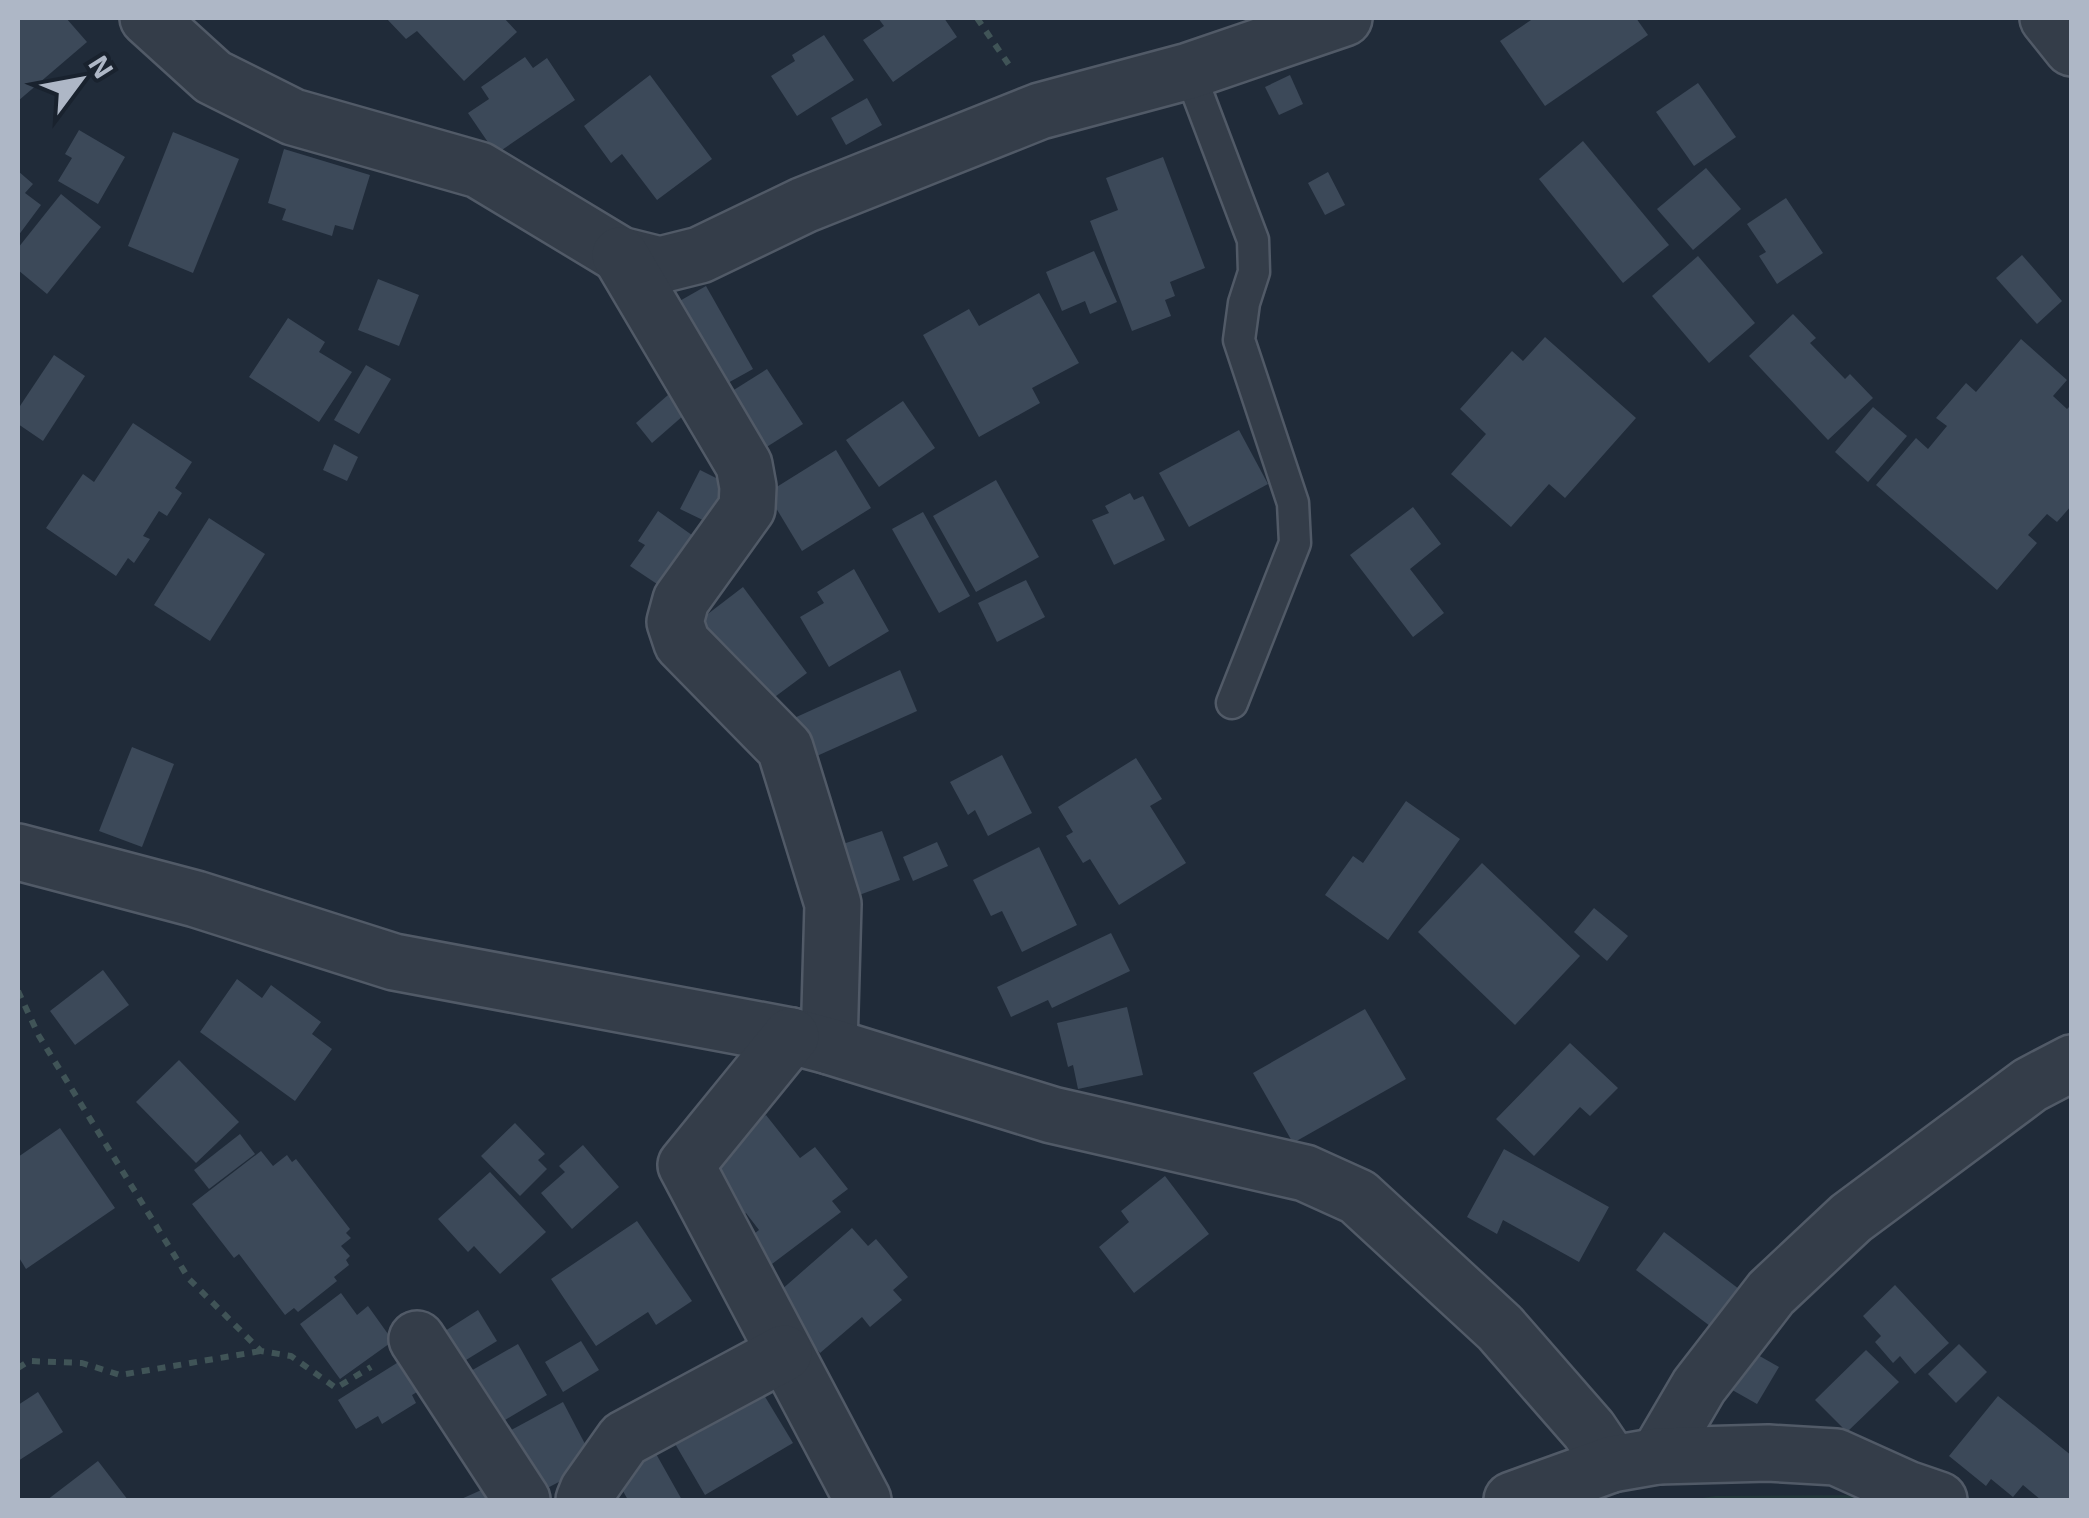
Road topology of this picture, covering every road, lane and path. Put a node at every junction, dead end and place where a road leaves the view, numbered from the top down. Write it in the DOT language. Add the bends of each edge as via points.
graph roads {
  1 [pos="148,18"];
  2 [pos="1344,18"];
  3 [pos="2048,18"];
  4 [pos="2072,48"];
  5 [pos="1189,71"];
  6 [pos="620,255"];
  7 [pos="1232,703"];
  8 [pos="18,852"];
  9 [pos="18,991"];
  10 [pos="810,1041"];
  11 [pos="2072,1063"];
  12 [pos="417,1339"];
  13 [pos="261,1351"];
  14 [pos="784,1354"];
  15 [pos="18,1368"];
  16 [pos="1635,1460"];
  17 [pos="1918,1497"];
  18 [pos="522,1500"];
  19 [pos="584,1500"];
  20 [pos="863,1500"];
  21 [pos="1512,1500"];
  1 -- 6 [label="street" via="213,76 293,116 478,170"];
  2 -- 5 [label="street"];
  3 -- 4 [label="street"];
  5 -- 6 [label="street" via="1040,111 804,205 700,255 660,265"];
  5 -- 7 [label="lane" via="1254,240 1239,340 1293,503 1296,543"];
  6 -- 10 [label="street" via="744,464 747,508 681,600 675,622 682,642 785,748 833,904"];
  8 -- 10 [label="street" via="394,962"];
  9 -- 13 [label="path" via="189,1280"];
  10 -- 14 [label="street" via="686,1165"];
  10 -- 16 [label="street" via="1052,1115 1305,1173 1358,1197 1500,1328 1588,1430"];
  11 -- 16 [label="street" via="2030,1085 1851,1218 1770,1293"];
  12 -- 13 [label="path" via="336,1388 292,1356"];
  12 -- 18 [label="street"];
  13 -- 15 [label="path" via="120,1375 82,1363 29,1361"];
  14 -- 19 [label="street" via="624,1439"];
  14 -- 20 [label="street"];
  16 -- 17 [label="street" via="1768,1452 1836,1457"];
  16 -- 21 [label="street"];
}
